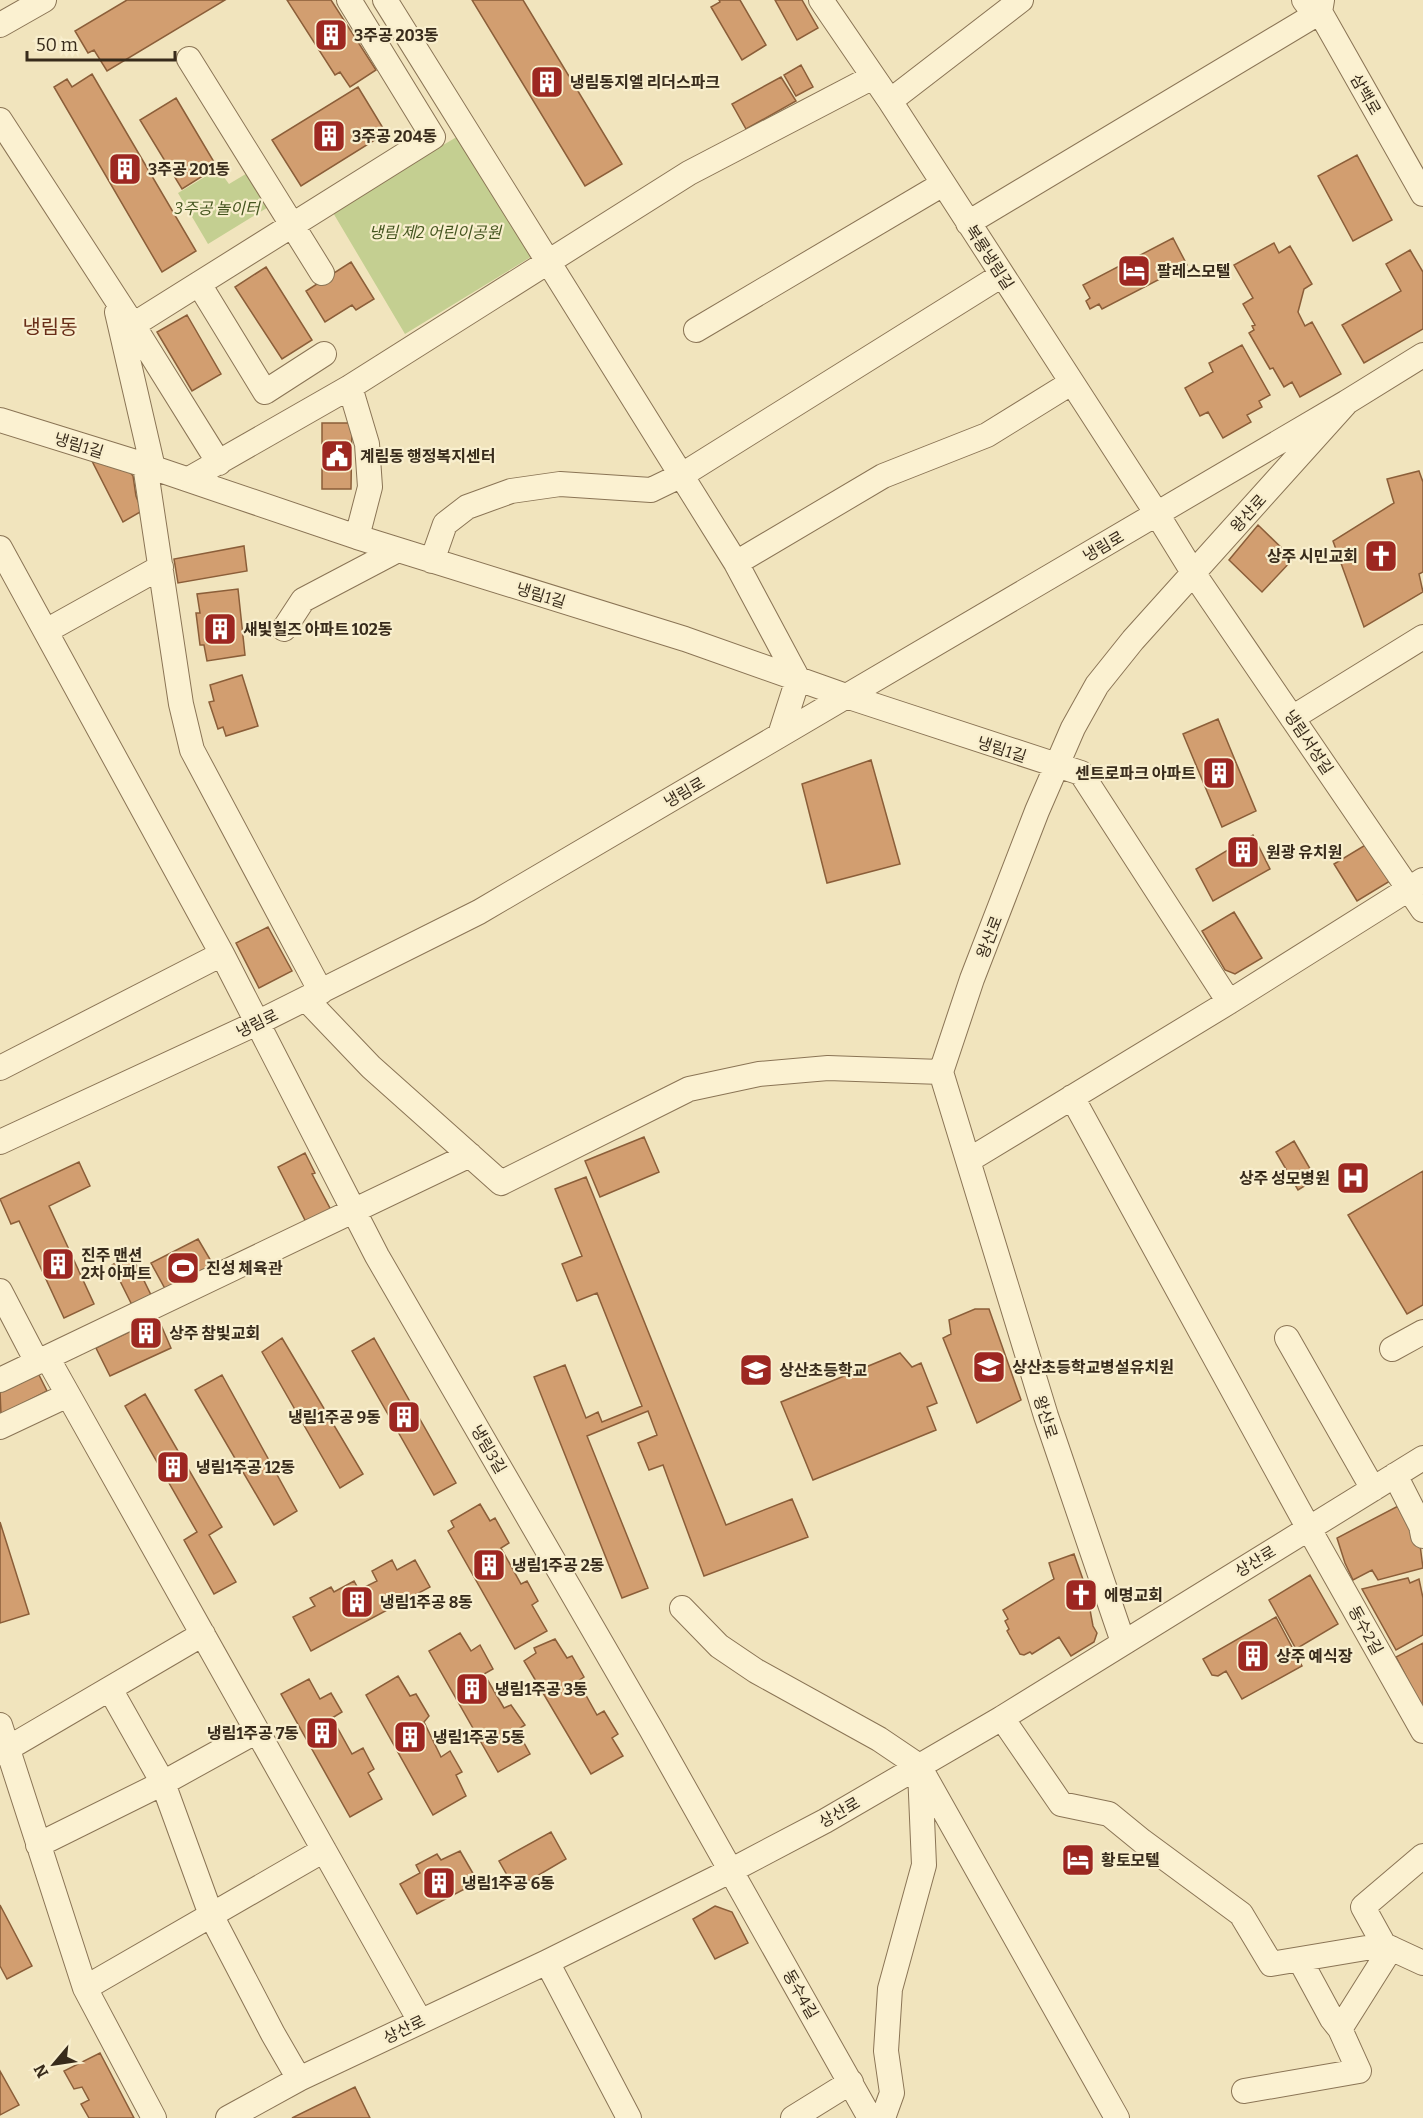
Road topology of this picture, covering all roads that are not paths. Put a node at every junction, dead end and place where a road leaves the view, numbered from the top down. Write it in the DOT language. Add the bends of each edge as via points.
graph roads {
  1 [pos="44,0"];
  2 [pos="349,0"];
  3 [pos="821,0"];
  4 [pos="1021,0"];
  5 [pos="393,3"];
  6 [pos="1315,4"];
  7 [pos="0,25"];
  8 [pos="189,59"];
  9 [pos="873,77"];
  10 [pos="890,101"];
  11 [pos="0,120"];
  12 [pos="943,184"];
  13 [pos="1423,194"];
  14 [pos="968,222"];
  15 [pos="292,227"];
  16 [pos="548,263"];
  17 [pos="322,273"];
  18 [pos="1002,275"];
  19 [pos="199,284"];
  20 [pos="113,295"];
  21 [pos="133,325"];
  22 [pos="696,330"];
  23 [pos="324,354"];
  24 [pos="1423,355"];
  25 [pos="1071,383"];
  26 [pos="350,387"];
  27 [pos="1347,402"];
  28 [pos="0,420"];
  29 [pos="1310,444"];
  30 [pos="219,462"];
  31 [pos="1246,462"];
  32 [pos="149,466"];
  33 [pos="682,475"];
  34 [pos="189,479"];
  35 [pos="1157,514"];
  36 [pos="357,537"];
  37 [pos="0,548"];
  38 [pos="398,550"];
  39 [pos="432,561"];
  40 [pos="736,564"];
  41 [pos="161,567"];
  42 [pos="1194,574"];
  43 [pos="285,628"];
  44 [pos="46,631"];
  45 [pos="1423,637"];
  46 [pos="798,679"];
  47 [pos="846,696"];
  48 [pos="1292,718"];
  49 [pos="780,735"];
  50 [pos="1057,767"];
  51 [pos="1416,884"];
  52 [pos="1423,910"];
  53 [pos="222,954"];
  54 [pos="314,995"];
  55 [pos="1229,1002"];
  56 [pos="257,1023"];
  57 [pos="0,1068"];
  58 [pos="941,1072"];
  59 [pos="1072,1097"];
  60 [pos="0,1142"];
  61 [pos="470,1155"];
  62 [pos="969,1160"];
  63 [pos="354,1211"];
  64 [pos="0,1291"];
  65 [pos="1423,1332"];
  66 [pos="1287,1338"];
  67 [pos="1392,1349"];
  68 [pos="42,1360"];
  69 [pos="0,1380"];
  70 [pos="68,1395"];
  71 [pos="0,1427"];
  72 [pos="1423,1458"];
  73 [pos="1395,1475"];
  74 [pos="1372,1489"];
  75 [pos="1309,1529"];
  76 [pos="1423,1536"];
  77 [pos="682,1608"];
  78 [pos="203,1634"];
  79 [pos="1123,1642"];
  80 [pos="110,1689"];
  81 [pos="1002,1718"];
  82 [pos="0,1725"];
  83 [pos="257,1731"];
  84 [pos="1423,1731"];
  85 [pos="4,1751"];
  86 [pos="919,1766"];
  87 [pos="163,1783"];
  88 [pos="38,1845"];
  89 [pos="324,1850"];
  90 [pos="1423,1856"];
  91 [pos="730,1871"];
  92 [pos="211,1915"];
  93 [pos="1387,1946"];
  94 [pos="1300,1960"];
  95 [pos="547,1962"];
  96 [pos="1423,1963"];
  97 [pos="85,1988"];
  98 [pos="420,2021"];
  99 [pos="1340,2029"];
  100 [pos="299,2079"];
  101 [pos="851,2082"];
  102 [pos="1244,2091"];
  103 [pos="154,2118"];
  104 [pos="228,2118"];
  105 [pos="629,2118"];
  106 [pos="793,2118"];
  107 [pos="870,2118"];
  108 [pos="883,2118"];
  109 [pos="1117,2118"];
  1 -- 7 [label="street"];
  2 -- 15 [label="street" via="433,137"];
  3 -- 9 [label="street, 복룡냉림길"];
  4 -- 10 [label="street"];
  5 -- 16 [label="street"];
  6 -- 13 [label="street, 삼백로"];
  6 -- 14 [label="street"];
  8 -- 15 [label="street"];
  9 -- 10 [label="street, 복룡냉림길"];
  9 -- 16 [label="street" via="689,173"];
  10 -- 12 [label="street, 복룡냉림길"];
  11 -- 20 [label="street"];
  12 -- 14 [label="street, 복룡냉림길"];
  12 -- 22 [label="street"];
  14 -- 18 [label="street, 복룡냉림길"];
  15 -- 17 [label="street"];
  15 -- 19 [label="street"];
  16 -- 26 [label="street"];
  16 -- 33 [label="street"];
  18 -- 25 [label="street, 복룡냉림길"];
  18 -- 33 [label="street"];
  19 -- 21 [label="street"];
  19 -- 23 [label="street" via="265,392"];
  20 -- 21 [label="street"];
  20 -- 32 [label="street"];
  21 -- 30 [label="street"];
  24 -- 27 [label="street, 왕산로"];
  25 -- 35 [label="street, 복룡냉림길"];
  25 -- 40 [label="street" via="987,435 883,476"];
  26 -- 30 [label="street"];
  26 -- 36 [label="street" via="368,444 370,488"];
  27 -- 29 [label="street, 왕산로"];
  27 -- 31 [label="street, 냉림로"];
  28 -- 32 [label="street, 냉림1길"];
  29 -- 31 [label="street" via="1285,447"];
  29 -- 42 [label="street, 왕산로"];
  30 -- 34 [label="street"];
  31 -- 35 [label="street, 냉림로"];
  32 -- 34 [label="street, 냉림1길"];
  32 -- 41 [label="street"];
  33 -- 39 [label="street" via="651,490 560,484 511,491 467,507 445,524"];
  33 -- 40 [label="street"];
  34 -- 36 [label="street, 냉림1길"];
  35 -- 42 [label="street, 냉림서성길"];
  35 -- 47 [label="street, 냉림로"];
  36 -- 38 [label="street, 냉림1길"];
  37 -- 44 [label="street, 냉림3길"];
  38 -- 39 [label="street, 냉림1길"];
  38 -- 43 [label="street" via="303,600"];
  39 -- 46 [label="street, 냉림1길" via="685,639"];
  40 -- 46 [label="street"];
  41 -- 44 [label="street"];
  41 -- 54 [label="street" via="181,704 192,750"];
  42 -- 48 [label="street, 냉림서성길"];
  42 -- 50 [label="street, 왕산로" via="1097,685"];
  44 -- 53 [label="street, 냉림3길"];
  45 -- 48 [label="street"];
  46 -- 47 [label="street, 냉림1길"];
  46 -- 49 [label="street"];
  47 -- 49 [label="street, 냉림로"];
  47 -- 50 [label="street, 냉림1길"];
  48 -- 51 [label="street, 냉림서성길"];
  49 -- 54 [label="street, 냉림로" via="479,912"];
  50 -- 55 [label="street, 냉림1길" via="1081,773"];
  50 -- 58 [label="street, 왕산로" via="976,969"];
  51 -- 52 [label="street, 냉림서성길"];
  51 -- 55 [label="street"];
  53 -- 56 [label="street, 냉림3길"];
  53 -- 57 [label="street"];
  54 -- 56 [label="street, 냉림로"];
  54 -- 61 [label="street" via="371,1067"];
  55 -- 59 [label="street"];
  56 -- 60 [label="street, 냉림로"];
  56 -- 63 [label="street, 냉림3길"];
  58 -- 61 [label="street" via="828,1068 759,1074 689,1089 501,1183"];
  58 -- 62 [label="street, 왕산로"];
  59 -- 62 [label="street"];
  59 -- 75 [label="street, 동수2길"];
  61 -- 63 [label="street"];
  62 -- 79 [label="street, 왕산로" via="1046,1416"];
  63 -- 68 [label="street"];
  63 -- 91 [label="street, 냉림3길"];
  64 -- 68 [label="street"];
  65 -- 67 [label="street"];
  66 -- 74 [label="street"];
  68 -- 69 [label="street"];
  68 -- 70 [label="street"];
  70 -- 71 [label="street"];
  70 -- 78 [label="street"];
  72 -- 73 [label="street, 상산로"];
  73 -- 74 [label="street, 상산로"];
  73 -- 76 [label="street"];
  74 -- 75 [label="street, 상산로"];
  75 -- 79 [label="street, 상산로"];
  75 -- 84 [label="street, 동수2길"];
  77 -- 86 [label="street" via="719,1646 756,1671 879,1739"];
  78 -- 80 [label="street"];
  78 -- 83 [label="street"];
  79 -- 81 [label="street, 상산로"];
  80 -- 85 [label="street"];
  80 -- 87 [label="street"];
  81 -- 86 [label="street, 상산로"];
  81 -- 94 [label="street" via="1061,1804 1109,1814 1241,1914 1271,1964"];
  82 -- 85 [label="street"];
  83 -- 87 [label="street"];
  83 -- 89 [label="street"];
  85 -- 88 [label="street"];
  86 -- 91 [label="street, 상산로"];
  86 -- 108 [label="street" via="924,1865 890,1989 886,2051 892,2093"];
  86 -- 109 [label="street"];
  87 -- 88 [label="street"];
  87 -- 92 [label="street"];
  88 -- 97 [label="street"];
  89 -- 92 [label="street"];
  89 -- 98 [label="street"];
  90 -- 93 [label="street" via="1363,1907"];
  91 -- 95 [label="street, 상산로"];
  91 -- 101 [label="street, 동수4길"];
  92 -- 97 [label="street"];
  92 -- 100 [label="street"];
  93 -- 94 [label="street"];
  93 -- 96 [label="street"];
  93 -- 99 [label="street"];
  94 -- 99 [label="street"];
  95 -- 98 [label="street, 상산로"];
  95 -- 105 [label="street"];
  97 -- 103 [label="street"];
  98 -- 100 [label="street, 상산로"];
  99 -- 102 [label="street" via="1359,2071"];
  100 -- 104 [label="street, 상산로"];
  101 -- 106 [label="street"];
  101 -- 107 [label="street, 동수4길"];
}
